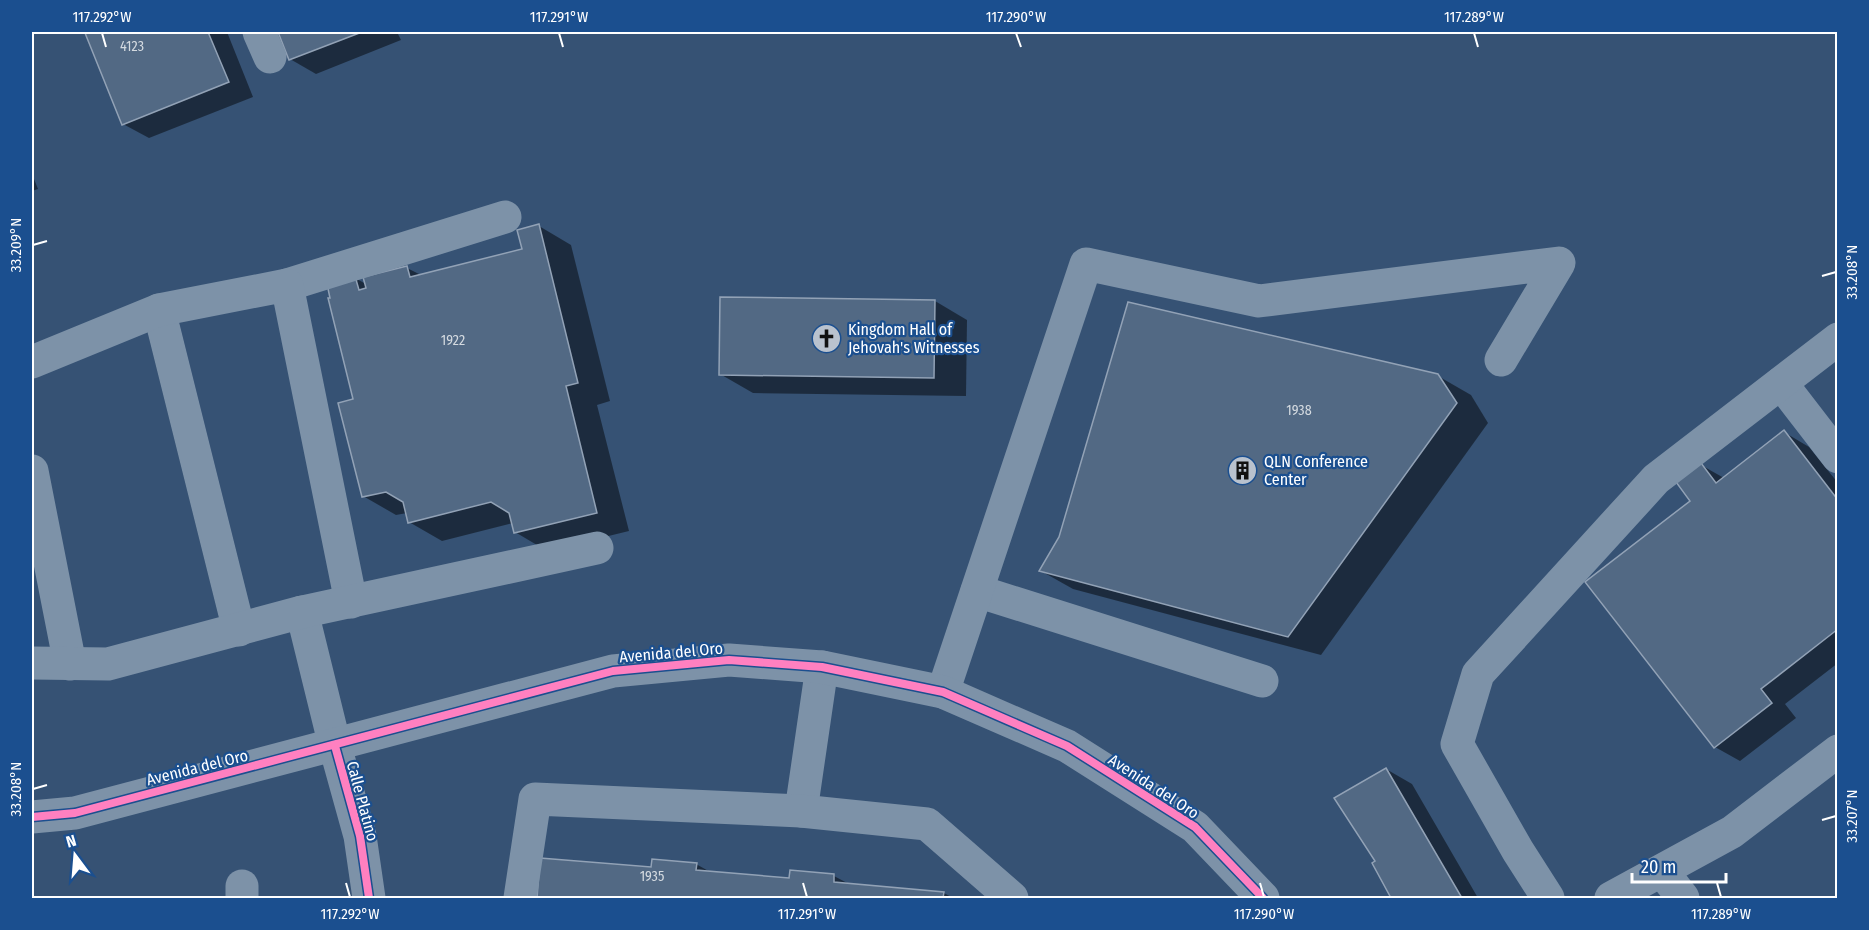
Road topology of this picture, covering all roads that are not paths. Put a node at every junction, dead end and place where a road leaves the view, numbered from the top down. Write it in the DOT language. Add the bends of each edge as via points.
graph roads {
  1 [pos="505,217"];
  2 [pos="287,285"];
  3 [pos="159,310"];
  4 [pos="1838,339"];
  5 [pos="1501,360"];
  6 [pos="32,362"];
  7 [pos="1781,383"];
  8 [pos="1838,457"];
  9 [pos="32,471"];
  10 [pos="597,548"];
  11 [pos="977,591"];
  12 [pos="351,602"];
  13 [pos="302,612"];
  14 [pos="239,630"];
  15 [pos="32,663"];
  16 [pos="70,664"];
  17 [pos="822,667"];
  18 [pos="1262,681"];
  19 [pos="944,692"];
  20 [pos="335,746"];
  21 [pos="1838,751"];
  22 [pos="801,811"];
  23 [pos="32,817"];
  24 [pos="1662,871"];
  25 [pos="369,898"];
  26 [pos="520,898"];
  27 [pos="1012,898"];
  28 [pos="1263,898"];
  29 [pos="1548,898"];
  30 [pos="1611,898"];
  31 [pos="1683,898"];
  1 -- 2 [label="street"];
  2 -- 3 [label="street"];
  2 -- 12 [label="street"];
  3 -- 6 [label="street"];
  3 -- 14 [label="street"];
  4 -- 7 [label="street"];
  5 -- 11 [label="street" via="1559,263 1259,301 1086,264"];
  7 -- 8 [label="street"];
  7 -- 29 [label="street" via="1656,479 1478,674 1457,744"];
  9 -- 16 [label="street"];
  10 -- 12 [label="street"];
  11 -- 18 [label="street"];
  11 -- 19 [label="street"];
  12 -- 13 [label="street"];
  13 -- 14 [label="street"];
  13 -- 20 [label="street, Calle Platino"];
  14 -- 16 [label="street" via="108,664"];
  15 -- 16 [label="street"];
  17 -- 19 [label="street, Avenida del Oro"];
  17 -- 20 [label="street, Avenida del Oro" via="729,660 613,671"];
  17 -- 22 [label="street"];
  19 -- 28 [label="street, Avenida del Oro" via="1067,746 1195,827"];
  20 -- 23 [label="street, Avenida del Oro" via="75,813"];
  20 -- 25 [label="street, Calle Platino" via="360,836"];
  21 -- 24 [label="street" via="1732,832"];
  22 -- 26 [label="street" via="535,799"];
  22 -- 27 [label="street" via="927,824"];
  24 -- 30 [label="street"];
  24 -- 31 [label="street"];
}
